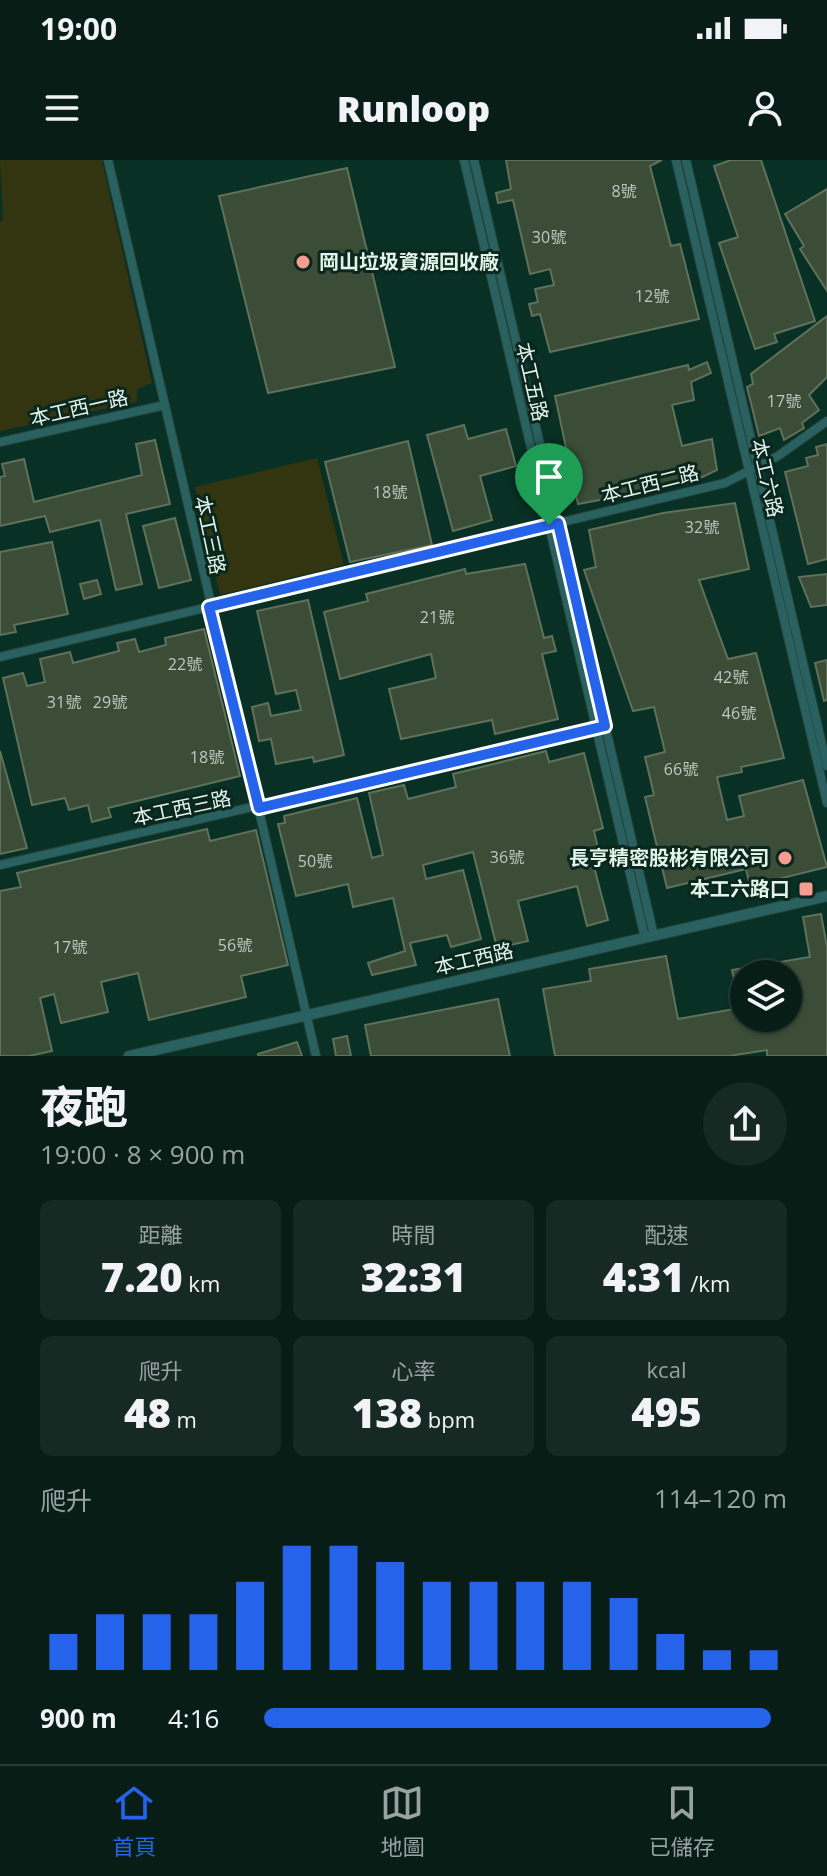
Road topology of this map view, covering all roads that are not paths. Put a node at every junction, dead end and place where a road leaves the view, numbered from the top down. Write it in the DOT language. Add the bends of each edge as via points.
graph roads {
  1 [pos="108,160"];
  2 [pos="464,160"];
  3 [pos="474,160"];
  4 [pos="676,160"];
  5 [pos="686,160"];
  6 [pos="165,405"];
  7 [pos="827,421"];
  8 [pos="0,442"];
  9 [pos="753,468"];
  10 [pos="554,524"];
  11 [pos="209,607"];
  12 [pos="0,657"];
  13 [pos="601,728"];
  14 [pos="827,766"];
  15 [pos="827,803"];
  16 [pos="259,808"];
  17 [pos="0,865"];
  18 [pos="827,896"];
  19 [pos="650,937"];
  20 [pos="307,1017"];
  21 [pos="129,1056"];
  22 [pos="316,1056"];
  1 -- 6 [label="street, 本工三路"];
  2 -- 10 [label="street, 本工五路"];
  3 -- 10 [label="street, 本工五路"];
  4 -- 9 [label="street, 本工六路"];
  5 -- 9 [label="street, 本工六路"];
  6 -- 8 [label="street, 本工西一路"];
  6 -- 11 [label="street, 本工三路"];
  7 -- 9 [label="street, 本工西二路"];
  9 -- 10 [label="street, 本工西二路" via="725,483"];
  9 -- 14 [label="street, 本工六路"];
  9 -- 15 [label="street, 本工六路"];
  10 -- 11 [label="street, 本工西二路"];
  10 -- 13 [label="street, 本工五路"];
  11 -- 12 [label="street, 本工西二路"];
  11 -- 16 [label="street, 本工三路"];
  13 -- 16 [label="street, 本工西三路"];
  13 -- 19 [label="street, 本工五路"];
  16 -- 17 [label="street, 本工西三路"];
  16 -- 20 [label="street, 本工三路"];
  18 -- 19 [label="street, 本工西路"];
  19 -- 20 [label="street, 本工西路"];
  20 -- 21 [label="street, 本工西路"];
  20 -- 22 [label="street, 本工三路"];
}
